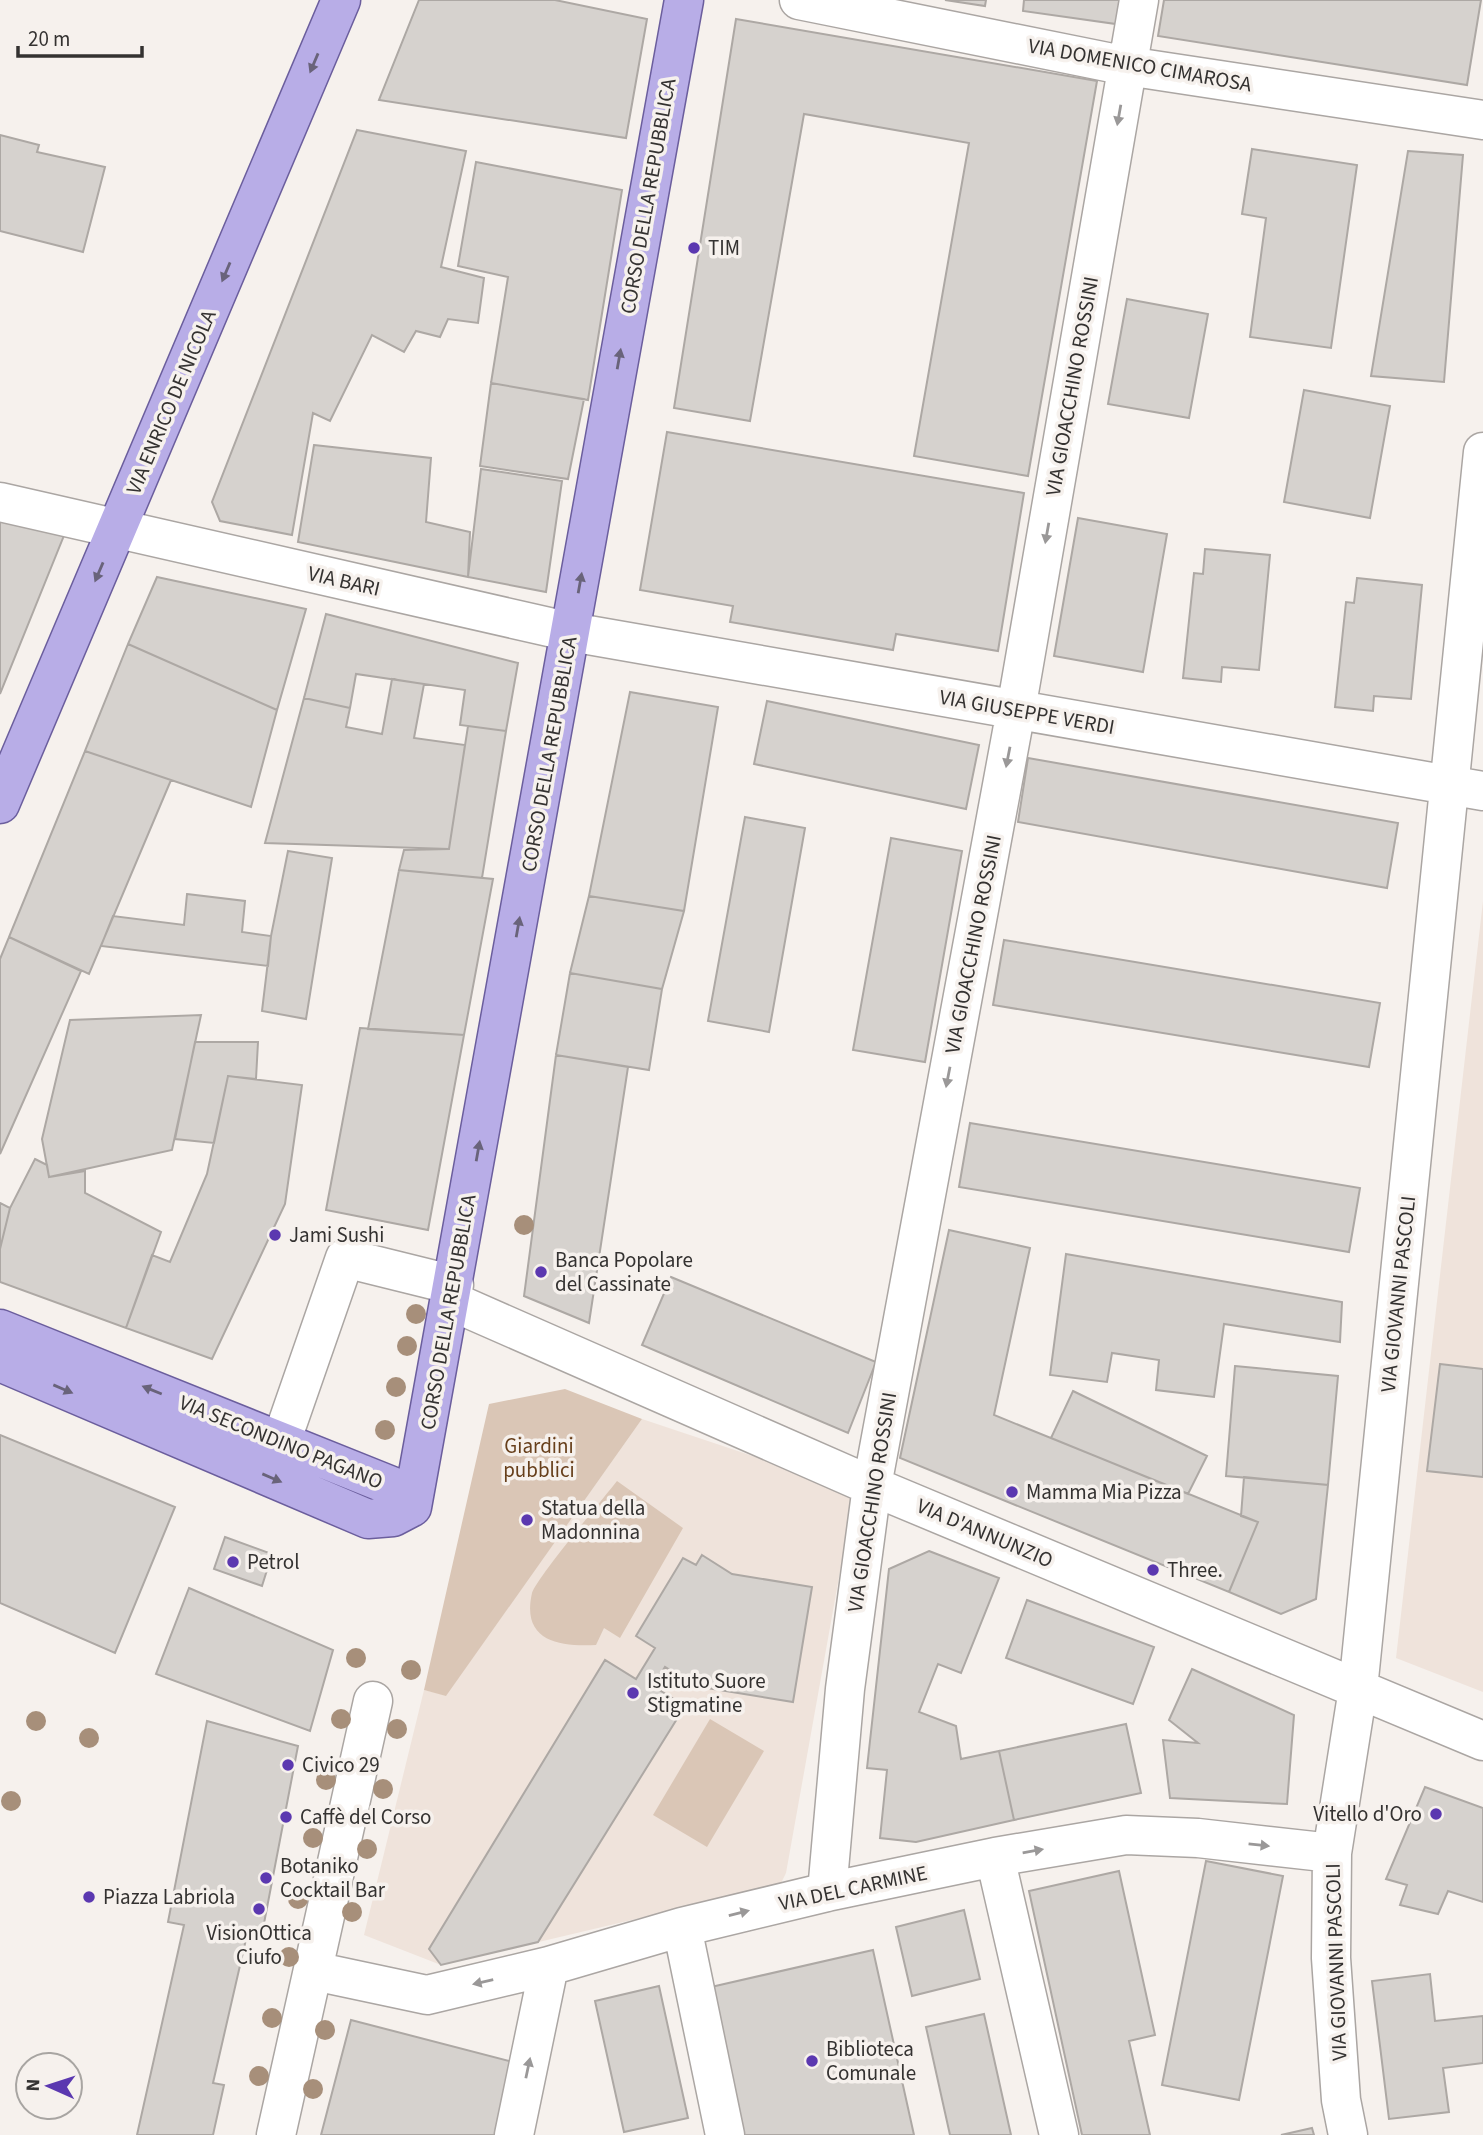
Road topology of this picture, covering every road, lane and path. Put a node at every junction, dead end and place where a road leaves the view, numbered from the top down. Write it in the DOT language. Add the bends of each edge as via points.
graph roads {
  1 [pos="341,0"];
  2 [pos="684,0"];
  3 [pos="799,0"];
  4 [pos="1139,0"];
  5 [pos="1127,66"];
  6 [pos="1483,120"];
  7 [pos="1483,452"];
  8 [pos="0,502"];
  9 [pos="117,530"];
  10 [pos="571,632"];
  11 [pos="1016,710"];
  12 [pos="1466,788"];
  13 [pos="0,804"];
  14 [pos="452,1293"];
  15 [pos="0,1329"];
  16 [pos="0,1362"];
  17 [pos="281,1442"];
  18 [pos="872,1486"];
  19 [pos="412,1507"];
  20 [pos="1358,1689"];
  21 [pos="373,1701"];
  22 [pos="1483,1741"];
  23 [pos="1332,1853"];
  24 [pos="995,1857"];
  25 [pos="827,1892"];
  26 [pos="682,1927"];
  27 [pos="550,1966"];
  28 [pos="314,1971"];
  29 [pos="276,2135"];
  30 [pos="514,2135"];
  31 [pos="725,2135"];
  32 [pos="1059,2135"];
  33 [pos="1348,2135"];
  1 -- 9 [label="main road, VIA ENRICO DE NICOLA, one-way"];
  10 -- 2 [label="main road, CORSO DELLA REPUBBLICA, one-way"];
  3 -- 5 [label="street, VIA DOMENICO CIMAROSA"];
  4 -- 5 [label="street, VIA GIOACCHINO ROSSINI"];
  5 -- 6 [label="street, VIA DOMENICO CIMAROSA"];
  5 -- 11 [label="street, VIA GIOACCHINO ROSSINI, one-way"];
  7 -- 12 [label="street, VIA GIOVANNI PASCOLI"];
  8 -- 9 [label="street, VIA BARI"];
  9 -- 10 [label="street, VIA BARI"];
  9 -- 13 [label="main road, VIA ENRICO DE NICOLA, one-way"];
  10 -- 11 [label="street, VIA GIUSEPPE VERDI"];
  14 -- 10 [label="main road, CORSO DELLA REPUBBLICA, one-way"];
  11 -- 12 [label="street, VIA GIUSEPPE VERDI"];
  11 -- 18 [label="street, VIA GIOACCHINO ROSSINI, one-way"];
  12 -- 20 [label="street, VIA GIOVANNI PASCOLI"];
  14 -- 17 [label="street, VIA D'ANNUNZIO" via="345,1258"];
  14 -- 18 [label="street, VIA D'ANNUNZIO"];
  14 -- 19 [label="main road, CORSO DELLA REPUBBLICA"];
  17 -- 15 [label="main road, VIA SECONDINO PAGANO, one-way"];
  16 -- 19 [label="main road, VIA SECONDINO PAGANO, one-way" via="368,1519 393,1517"];
  17 -- 19 [label="main road, VIA SECONDINO PAGANO" via="399,1489"];
  18 -- 20 [label="street, VIA D'ANNUNZIO"];
  18 -- 25 [label="street, VIA GIOACCHINO ROSSINI" via="845,1689"];
  20 -- 22 [label="street, VIA D'ANNUNZIO"];
  20 -- 23 [label="street, VIA GIOVANNI PASCOLI"];
  21 -- 28 [label="street"];
  24 -- 23 [label="street, VIA DEL CARMINE, one-way" via="1126,1835"];
  23 -- 33 [label="street, VIA GIOVANNI PASCOLI" via="1331,1958 1341,2100"];
  24 -- 25 [label="street, VIA DEL CARMINE"];
  24 -- 32 [label="street"];
  26 -- 25 [label="street, VIA DEL CARMINE, one-way"];
  26 -- 27 [label="street, VIA DEL CARMINE"];
  26 -- 31 [label="street"];
  27 -- 28 [label="street, VIA DEL CARMINE, one-way" via="427,1995"];
  30 -- 27 [label="street, one-way"];
  28 -- 29 [label="street"];
}
